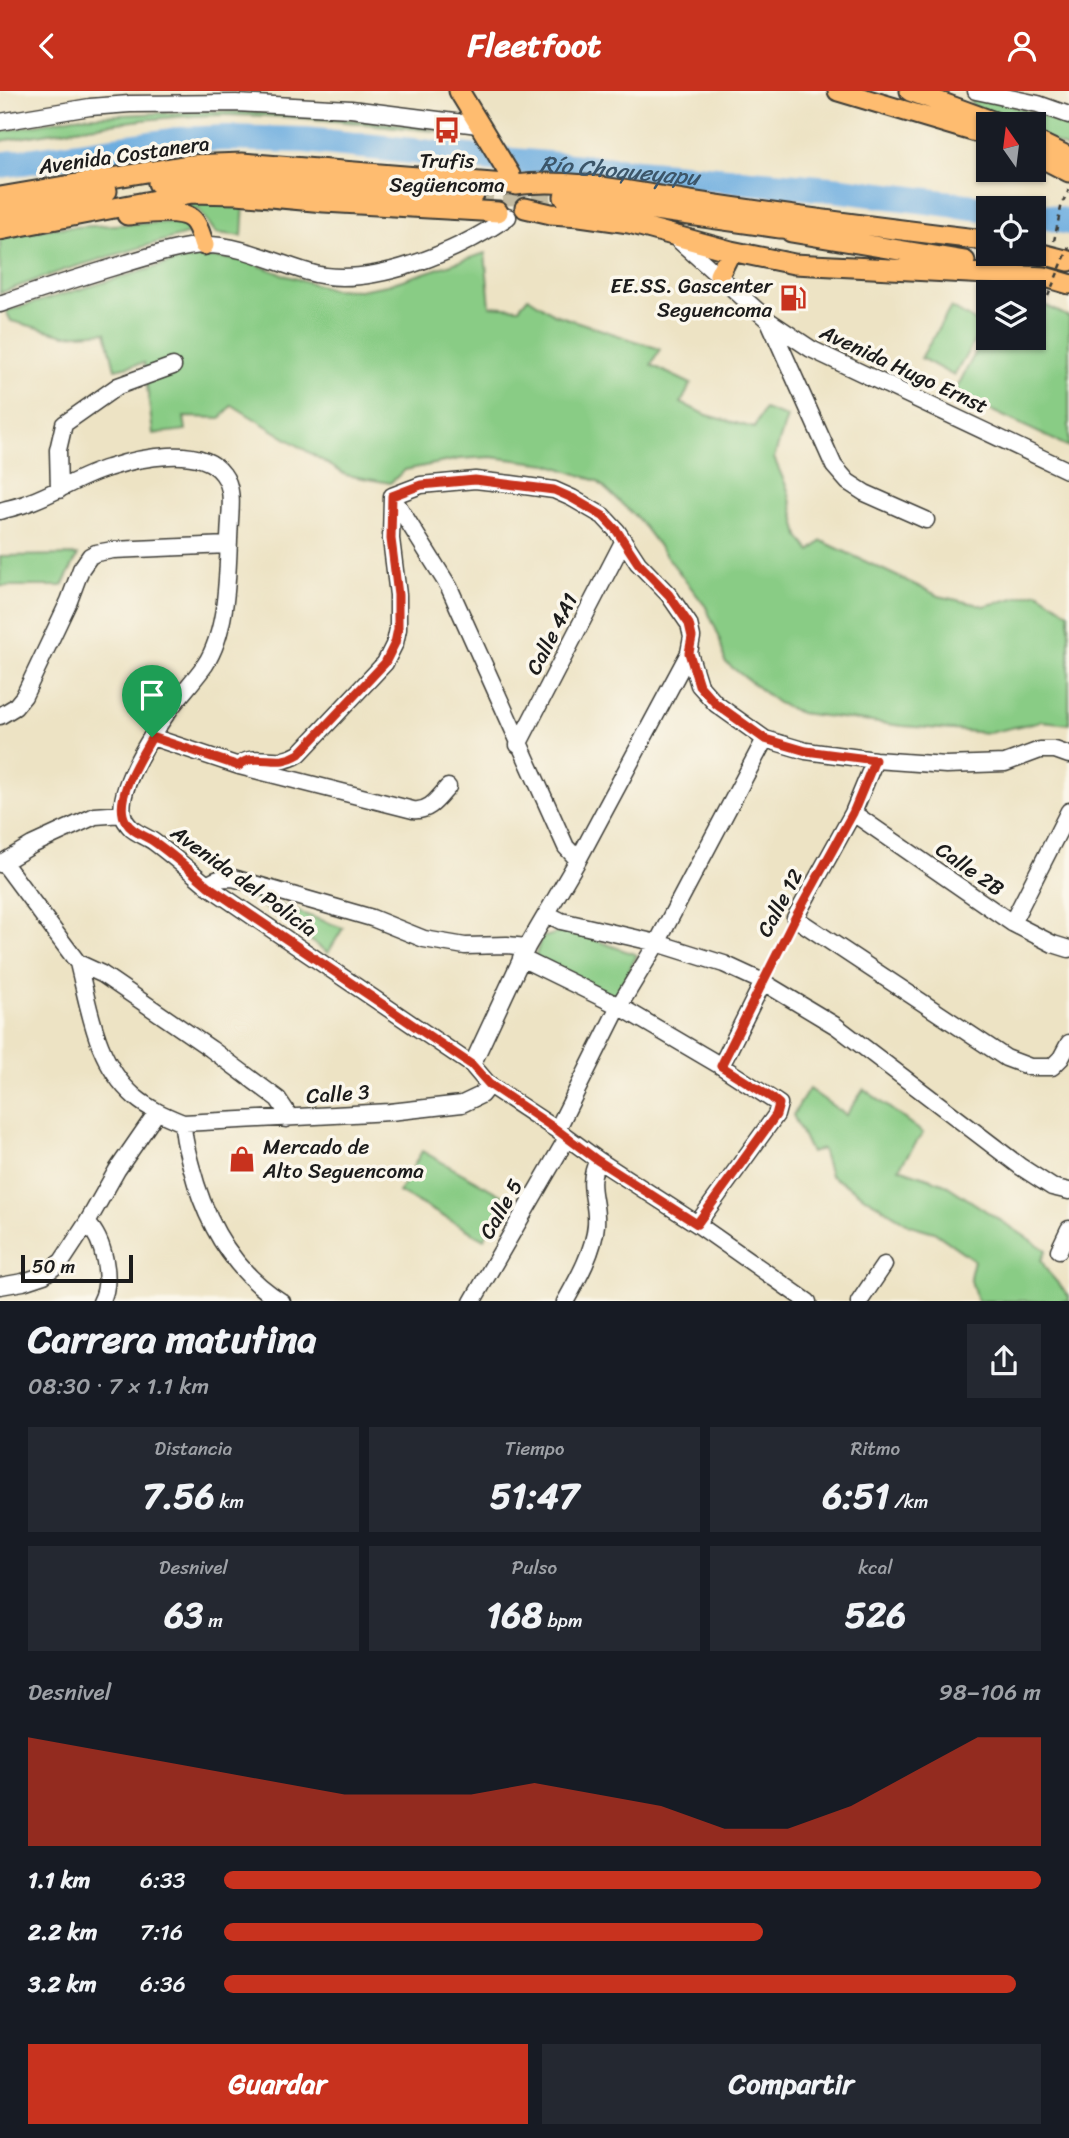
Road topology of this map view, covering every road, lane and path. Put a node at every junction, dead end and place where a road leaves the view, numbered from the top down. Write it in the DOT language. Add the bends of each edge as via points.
graph roads {
  1 [pos="459,91"];
  2 [pos="838,91"];
  3 [pos="910,91"];
  4 [pos="976,91"];
  5 [pos="130,97"];
  6 [pos="976,115"];
  7 [pos="1069,115"];
  8 [pos="0,122"];
  9 [pos="478,125"];
  10 [pos="976,132"];
  11 [pos="1046,146"];
  12 [pos="1069,157"];
  13 [pos="1046,160"];
  14 [pos="1069,172"];
  15 [pos="511,182"];
  16 [pos="1069,190"];
  17 [pos="474,195"];
  18 [pos="0,197"];
  19 [pos="564,197"];
  20 [pos="72,198"];
  21 [pos="0,206"];
  22 [pos="0,213"];
  23 [pos="510,213"];
  24 [pos="60,219"];
  25 [pos="780,228"];
  26 [pos="0,230"];
  27 [pos="669,233"];
  28 [pos="1054,238"];
  29 [pos="976,239"];
  30 [pos="204,245"];
  31 [pos="1069,247"];
  32 [pos="976,250"];
  33 [pos="731,251"];
  34 [pos="1046,255"];
  35 [pos="1069,261"];
  36 [pos="719,275"];
  37 [pos="1069,284"];
  38 [pos="1047,287"];
  39 [pos="0,304"];
  40 [pos="769,321"];
  41 [pos="173,366"];
  42 [pos="1069,471"];
  43 [pos="59,490"];
  44 [pos="392,496"];
  45 [pos="0,511"];
  46 [pos="926,520"];
  47 [pos="623,542"];
  48 [pos="228,545"];
  49 [pos="689,653"];
  50 [pos="0,716"];
  51 [pos="152,737"];
  52 [pos="765,739"];
  53 [pos="518,745"];
  54 [pos="1069,755"];
  55 [pos="875,760"];
  56 [pos="239,766"];
  57 [pos="448,787"];
  58 [pos="1069,811"];
  59 [pos="853,813"];
  60 [pos="123,814"];
  61 [pos="578,860"];
  62 [pos="2,863"];
  63 [pos="208,886"];
  64 [pos="547,914"];
  65 [pos="795,918"];
  66 [pos="1012,923"];
  67 [pos="657,943"];
  68 [pos="1069,949"];
  69 [pos="524,952"];
  70 [pos="78,963"];
  71 [pos="763,982"];
  72 [pos="619,1006"];
  73 [pos="1066,1054"];
  74 [pos="472,1065"];
  75 [pos="721,1066"];
  76 [pos="489,1084"];
  77 [pos="157,1112"];
  78 [pos="286,1119"];
  79 [pos="183,1123"];
  80 [pos="562,1134"];
  81 [pos="597,1160"];
  82 [pos="1069,1191"];
  83 [pos="88,1223"];
  84 [pos="697,1224"];
  85 [pos="1069,1229"];
  86 [pos="1059,1250"];
  87 [pos="884,1265"];
  88 [pos="0,1286"];
  89 [pos="278,1300"];
  90 [pos="101,1301"];
  91 [pos="472,1301"];
  92 [pos="565,1301"];
  93 [pos="808,1301"];
  94 [pos="859,1301"];
  1 -- 9 [label="main road"];
  2 -- 10 [label="main road"];
  3 -- 6 [label="main road"];
  4 -- 7 [label="street"];
  5 -- 8 [label="street"];
  5 -- 9 [label="street" via="351,109"];
  9 -- 15 [label="main road"];
  11 -- 12 [label="main road"];
  13 -- 14 [label="main road"];
  15 -- 18 [label="main road, Avenida Costanera" via="242,163 188,165"];
  15 -- 23 [label="main road" via="527,197"];
  15 -- 23 [label="main road" via="494,196 495,207"];
  15 -- 29 [label="main road, Avenida Costanera" via="588,186"];
  16 -- 28 [label="path"];
  17 -- 20 [label="main road" via="195,178"];
  19 -- 25 [label="main road"];
  20 -- 21 [label="main road"];
  20 -- 22 [label="main road"];
  23 -- 24 [label="main road" via="192,193"];
  23 -- 27 [label="main road" via="580,216"];
  23 -- 30 [label="street" via="458,247 378,274 350,278 310,273 248,250"];
  24 -- 26 [label="main road"];
  24 -- 30 [label="main road" via="176,212 192,219"];
  25 -- 32 [label="main road"];
  25 -- 38 [label="main road" via="1012,268"];
  27 -- 33 [label="main road"];
  27 -- 36 [label="street, Avenida Hugo Ernst"];
  30 -- 39 [label="street" via="159,254"];
  31 -- 38 [label="path, bridge"];
  33 -- 36 [label="main road"];
  33 -- 38 [label="main road" via="794,264"];
  34 -- 35 [label="main road"];
  36 -- 40 [label="street, Avenida Hugo Ernst"];
  37 -- 38 [label="main road"];
  40 -- 42 [label="street, Avenida Hugo Ernst" via="811,349"];
  40 -- 46 [label="street" via="834,466 865,493"];
  41 -- 43 [label="street" via="118,386 64,424 58,450"];
  43 -- 45 [label="street"];
  43 -- 48 [label="street" via="107,468 143,459 200,459 217,467 229,485"];
  44 -- 47 [label="street" via="421,485 475,480 554,490 603,516"];
  44 -- 53 [label="street" via="449,587"];
  44 -- 56 [label="street" via="398,629 385,663 299,754 280,761 249,760"];
  47 -- 49 [label="street" via="689,624"];
  47 -- 53 [label="street, Calle 4A1"];
  48 -- 50 [label="street" via="113,550 90,556 24,696"];
  48 -- 51 [label="street" via="225,594 213,649"];
  49 -- 52 [label="street" via="699,685 716,704"];
  49 -- 61 [label="street"];
  51 -- 56 [label="street"];
  51 -- 60 [label="street" via="126,789"];
  52 -- 55 [label="street" via="806,751"];
  52 -- 67 [label="street, Calle 5"];
  53 -- 61 [label="street" via="566,847"];
  54 -- 55 [label="street" via="1040,750 1005,763 946,765"];
  55 -- 59 [label="street, Calle 12"];
  56 -- 57 [label="street" via="421,811"];
  58 -- 66 [label="street"];
  59 -- 65 [label="street, Calle 12"];
  59 -- 66 [label="street, Calle 2B"];
  60 -- 62 [label="street" via="95,815"];
  60 -- 63 [label="street, Avenida del Policía" via="132,829"];
  61 -- 64 [label="street"];
  62 -- 70 [label="street"];
  63 -- 69 [label="street" via="213,880 233,878 372,918 424,939 465,946 507,944"];
  63 -- 74 [label="street, Avenida del Policía"];
  64 -- 67 [label="street"];
  64 -- 69 [label="street"];
  65 -- 71 [label="path, Calle 12"];
  65 -- 73 [label="street" via="1006,1058 1030,1067 1052,1067"];
  66 -- 68 [label="street, Calle 2B"];
  67 -- 71 [label="street"];
  67 -- 72 [label="street, Calle 5"];
  69 -- 72 [label="street"];
  69 -- 74 [label="street"];
  70 -- 77 [label="street" via="97,1041 113,1072 135,1097"];
  70 -- 78 [label="street" via="222,1057 278,1099"];
  71 -- 75 [label="street"];
  71 -- 82 [label="street" via="836,1026 1021,1167 1052,1187"];
  72 -- 75 [label="street"];
  72 -- 80 [label="street, Calle 5"];
  74 -- 76 [label="street, Avenida del Policía"];
  75 -- 84 [label="street" via="779,1104 776,1115"];
  76 -- 78 [label="street, Calle 3" via="481,1095 462,1104"];
  76 -- 80 [label="street, Avenida del Policía"];
  77 -- 79 [label="street"];
  77 -- 83 [label="street"];
  78 -- 79 [label="street, Calle 3"];
  79 -- 89 [label="street" via="198,1192 216,1234 238,1265"];
  80 -- 81 [label="street, Avenida del Policía"];
  80 -- 91 [label="street, Calle 5"];
  81 -- 84 [label="street, Avenida del Policía"];
  81 -- 92 [label="street" via="591,1179 597,1224 591,1248"];
  83 -- 88 [label="street" via="62,1261 44,1275"];
  83 -- 90 [label="street" via="105,1257"];
  84 -- 93 [label="street, Avenida del Policía"];
  85 -- 86 [label="street"];
  87 -- 94 [label="street"];
}
